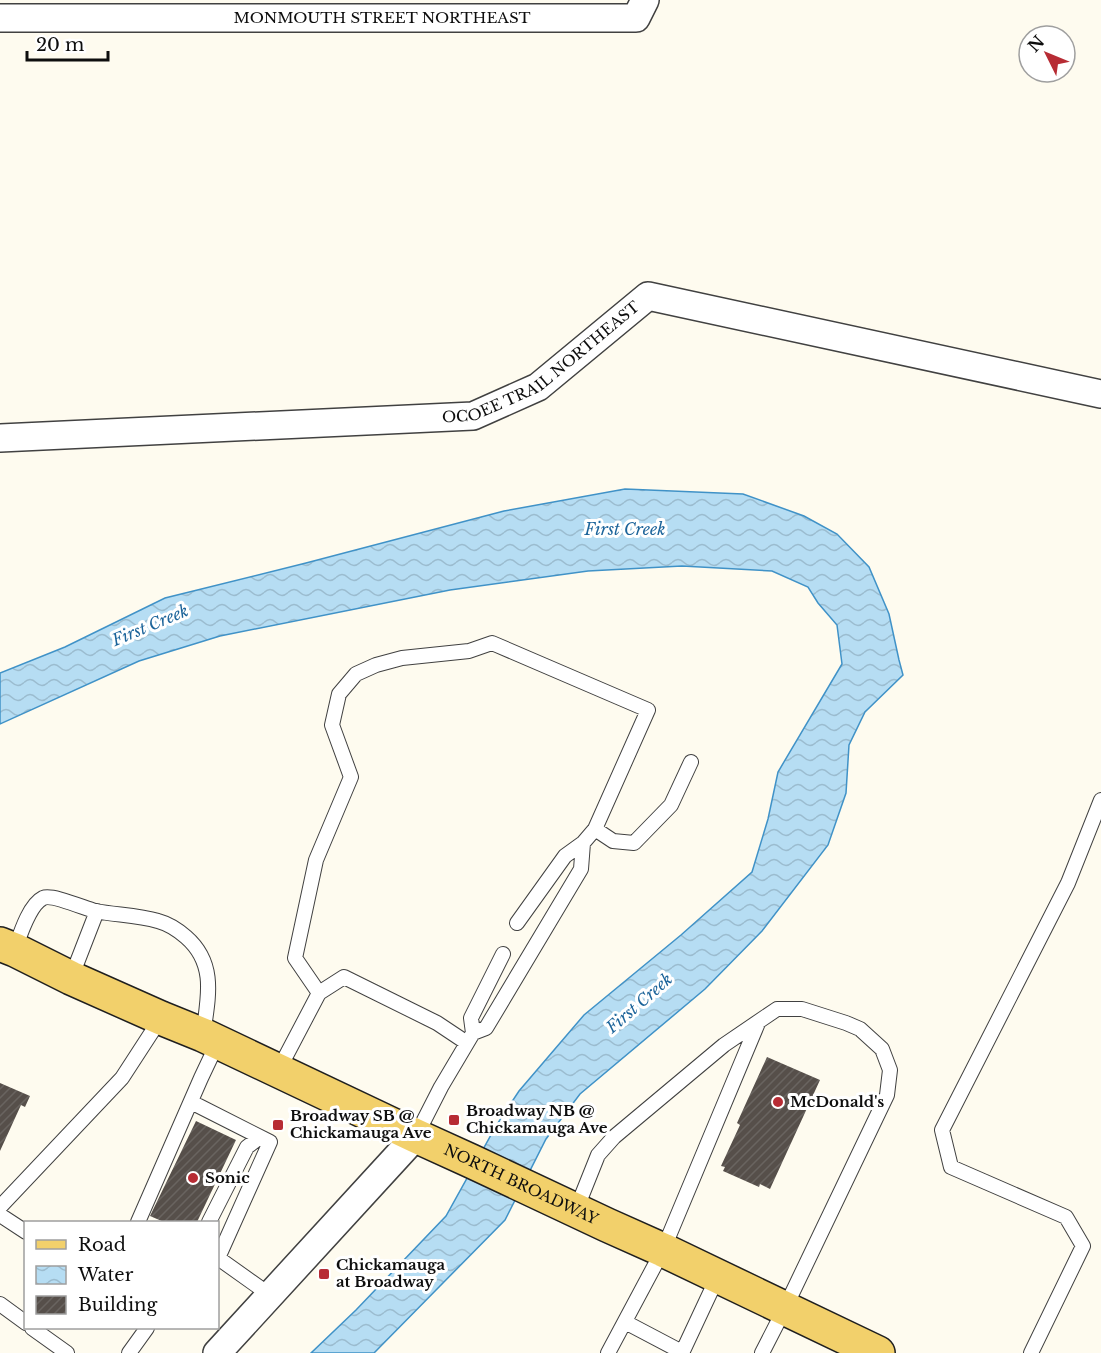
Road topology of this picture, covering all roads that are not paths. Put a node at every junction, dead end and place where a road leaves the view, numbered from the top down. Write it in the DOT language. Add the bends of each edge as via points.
graph roads {
  1 [pos="645,0"];
  2 [pos="0,18"];
  3 [pos="1101,394"];
  4 [pos="0,438"];
  5 [pos="692,762"];
  6 [pos="1101,800"];
  7 [pos="595,829"];
  8 [pos="583,843"];
  9 [pos="97,911"];
  10 [pos="517,923"];
  11 [pos="7,947"];
  12 [pos="503,954"];
  13 [pos="71,978"];
  14 [pos="319,993"];
  15 [pos="161,1018"];
  16 [pos="758,1023"];
  17 [pos="211,1038"];
  18 [pos="470,1038"];
  19 [pos="278,1071"];
  20 [pos="191,1102"];
  21 [pos="416,1136"];
  22 [pos="260,1137"];
  23 [pos="0,1207"];
  24 [pos="576,1210"];
  25 [pos="0,1215"];
  26 [pos="138,1221"];
  27 [pos="210,1221"];
  28 [pos="24,1231"];
  29 [pos="663,1250"];
  30 [pos="219,1256"];
  31 [pos="219,1259"];
  32 [pos="718,1276"];
  33 [pos="270,1295"];
  34 [pos="0,1304"];
  35 [pos="785,1308"];
  36 [pos="24,1322"];
  37 [pos="625,1322"];
  38 [pos="33,1329"];
  39 [pos="146,1329"];
  40 [pos="682,1352"];
  41 [pos="67,1353"];
  42 [pos="129,1353"];
  43 [pos="217,1353"];
  44 [pos="608,1353"];
  45 [pos="762,1353"];
  46 [pos="878,1353"];
  47 [pos="1031,1353"];
  1 -- 2 [label="street, MONMOUTH STREET NORTHEAST" via="636,18"];
  3 -- 4 [label="street, OCOEE TRAIL NORTHEAST" via="648,296 538,387 473,416"];
  5 -- 7 [label="lane" via="671,805 634,843 613,841"];
  6 -- 47 [label="lane" via="1068,883 942,1130 951,1167 1066,1217 1083,1246"];
  7 -- 8 [label="lane"];
  7 -- 14 [label="lane" via="648,710 492,644 469,651 402,658 356,674 339,694 332,725 351,777 316,860 295,958"];
  8 -- 10 [label="lane" via="565,856"];
  8 -- 18 [label="lane" via="581,868 486,1028"];
  9 -- 11 [label="lane" via="45,897"];
  9 -- 13 [label="lane"];
  9 -- 17 [label="lane" via="161,922 192,942 207,970"];
  11 -- 13 [label="main road, NORTH BROADWAY"];
  12 -- 18 [label="lane" via="471,1018"];
  13 -- 15 [label="main road, NORTH BROADWAY"];
  14 -- 18 [label="lane" via="344,977"];
  14 -- 19 [label="lane"];
  15 -- 17 [label="main road, NORTH BROADWAY"];
  15 -- 23 [label="lane" via="122,1078"];
  16 -- 24 [label="lane" via="724,1046 614,1137 598,1155"];
  16 -- 29 [label="lane"];
  16 -- 35 [label="lane" via="777,1010 802,1009 846,1023 860,1029 882,1049 890,1070 887,1095"];
  17 -- 19 [label="main road, NORTH BROADWAY"];
  17 -- 20 [label="lane"];
  18 -- 21 [label="lane"];
  19 -- 21 [label="main road, NORTH BROADWAY"];
  20 -- 22 [label="lane"];
  20 -- 26 [label="lane"];
  21 -- 24 [label="main road, NORTH BROADWAY"];
  21 -- 33 [label="street"];
  22 -- 27 [label="lane" via="247,1147"];
  22 -- 30 [label="lane" via="270,1142"];
  24 -- 29 [label="main road, NORTH BROADWAY"];
  25 -- 28 [label="lane"];
  29 -- 32 [label="main road, NORTH BROADWAY"];
  29 -- 37 [label="lane"];
  31 -- 33 [label="lane"];
  32 -- 35 [label="main road, NORTH BROADWAY"];
  32 -- 40 [label="lane"];
  33 -- 43 [label="street"];
  34 -- 36 [label="lane"];
  35 -- 45 [label="lane"];
  35 -- 46 [label="main road, NORTH BROADWAY"];
  37 -- 40 [label="lane"];
  37 -- 44 [label="lane"];
  38 -- 41 [label="lane"];
  39 -- 42 [label="lane"];
}
